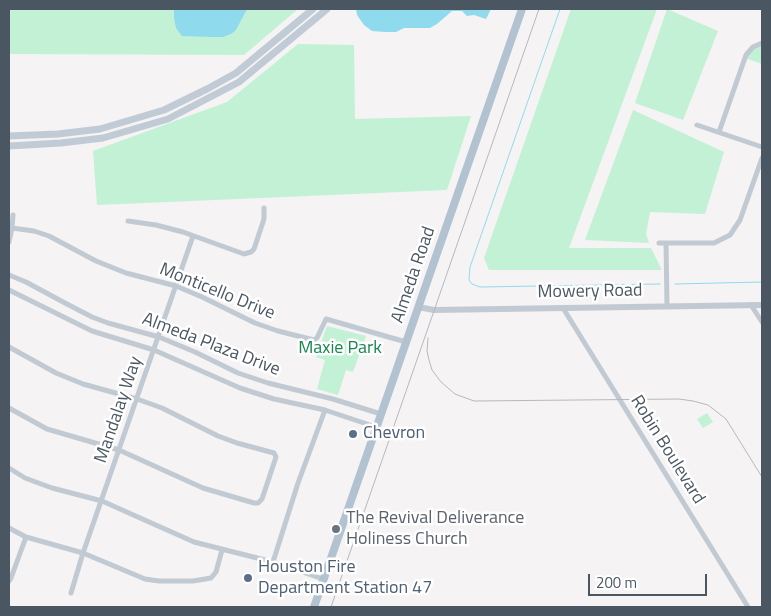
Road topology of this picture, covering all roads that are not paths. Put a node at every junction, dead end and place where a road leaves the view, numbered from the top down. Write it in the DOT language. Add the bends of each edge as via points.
graph roads {
  1 [pos="313,9"];
  2 [pos="327,9"];
  3 [pos="522,9"];
  4 [pos="276,41"];
  5 [pos="762,43"];
  6 [pos="281,49"];
  7 [pos="207,89"];
  8 [pos="212,98"];
  9 [pos="130,121"];
  10 [pos="697,125"];
  11 [pos="133,131"];
  12 [pos="719,132"];
  13 [pos="9,136"];
  14 [pos="9,146"];
  15 [pos="762,147"];
  16 [pos="762,158"];
  17 [pos="264,208"];
  18 [pos="13,215"];
  19 [pos="128,222"];
  20 [pos="12,228"];
  21 [pos="193,236"];
  22 [pos="9,242"];
  23 [pos="659,243"];
  24 [pos="666,243"];
  25 [pos="9,275"];
  26 [pos="176,286"];
  27 [pos="9,290"];
  28 [pos="751,305"];
  29 [pos="762,305"];
  30 [pos="667,306"];
  31 [pos="418,307"];
  32 [pos="564,308"];
  33 [pos="762,322"];
  34 [pos="159,336"];
  35 [pos="406,342"];
  36 [pos="9,347"];
  37 [pos="154,350"];
  38 [pos="136,399"];
  39 [pos="9,408"];
  40 [pos="325,410"];
  41 [pos="381,414"];
  42 [pos="376,427"];
  43 [pos="119,450"];
  44 [pos="9,468"];
  45 [pos="102,501"];
  46 [pos="9,528"];
  47 [pos="26,537"];
  48 [pos="222,550"];
  49 [pos="83,552"];
  50 [pos="273,562"];
  51 [pos="324,579"];
  52 [pos="9,581"];
  53 [pos="71,593"];
  54 [pos="314,607"];
  55 [pos="748,607"];
  1 -- 4 [label="main road"];
  2 -- 6 [label="main road"];
  3 -- 31 [label="main road, Almeda Road"];
  4 -- 6 [label="main road"];
  4 -- 7 [label="main road" via="236,73"];
  5 -- 12 [label="street" via="746,55"];
  6 -- 8 [label="main road" via="239,82"];
  7 -- 8 [label="main road"];
  7 -- 9 [label="main road" via="164,110"];
  8 -- 11 [label="main road"];
  9 -- 11 [label="main road"];
  9 -- 13 [label="main road" via="76,132"];
  10 -- 12 [label="street"];
  11 -- 14 [label="main road" via="79,142"];
  12 -- 15 [label="street"];
  16 -- 24 [label="street" via="740,220 725,239 714,243"];
  17 -- 21 [label="street" via="262,227 251,252 244,254"];
  18 -- 20 [label="street"];
  19 -- 21 [label="street" via="156,225"];
  20 -- 22 [label="street"];
  20 -- 26 [label="street, Monticello Drive" via="49,236 96,261"];
  21 -- 26 [label="street, Mandalay Way"];
  23 -- 24 [label="street"];
  24 -- 30 [label="street"];
  25 -- 34 [label="street, Almeda Plaza Drive" via="108,323"];
  26 -- 34 [label="street, Mandalay Way"];
  26 -- 35 [label="street, Monticello Drive" via="255,323 311,340 317,338 326,319"];
  27 -- 37 [label="street, Almeda Plaza Drive" via="92,331"];
  28 -- 29 [label="street, Mowery Road"];
  28 -- 30 [label="street, Mowery Road"];
  28 -- 33 [label="street"];
  30 -- 32 [label="street, Mowery Road"];
  31 -- 32 [label="street, Mowery Road" via="434,310"];
  31 -- 35 [label="main road, Almeda Road"];
  32 -- 55 [label="street, Robin Boulevard"];
  34 -- 37 [label="street, Mandalay Way"];
  34 -- 41 [label="street, Almeda Plaza Drive" via="238,373"];
  35 -- 41 [label="main road, Almeda Road"];
  36 -- 38 [label="street" via="83,384"];
  37 -- 38 [label="street, Mandalay Way"];
  37 -- 40 [label="street, Almeda Plaza Drive" via="240,388"];
  38 -- 43 [label="street, Mandalay Way"];
  38 -- 43 [label="street" via="218,436 274,453 276,457 262,500 254,503 204,488"];
  39 -- 43 [label="street" via="47,429"];
  40 -- 42 [label="street, Almeda Plaza Drive"];
  40 -- 50 [label="street"];
  41 -- 42 [label="main road, Almeda Road"];
  42 -- 51 [label="main road, Almeda Road"];
  43 -- 45 [label="street, Mandalay Way"];
  44 -- 45 [label="street" via="52,488"];
  45 -- 48 [label="street" via="170,533"];
  45 -- 49 [label="street, Mandalay Way"];
  46 -- 47 [label="street"];
  47 -- 49 [label="street"];
  47 -- 52 [label="street"];
  48 -- 49 [label="street" via="211,578 184,581 145,579"];
  48 -- 50 [label="street"];
  49 -- 53 [label="street, Mandalay Way"];
  50 -- 51 [label="street"];
  51 -- 54 [label="main road, Almeda Road"];
}
